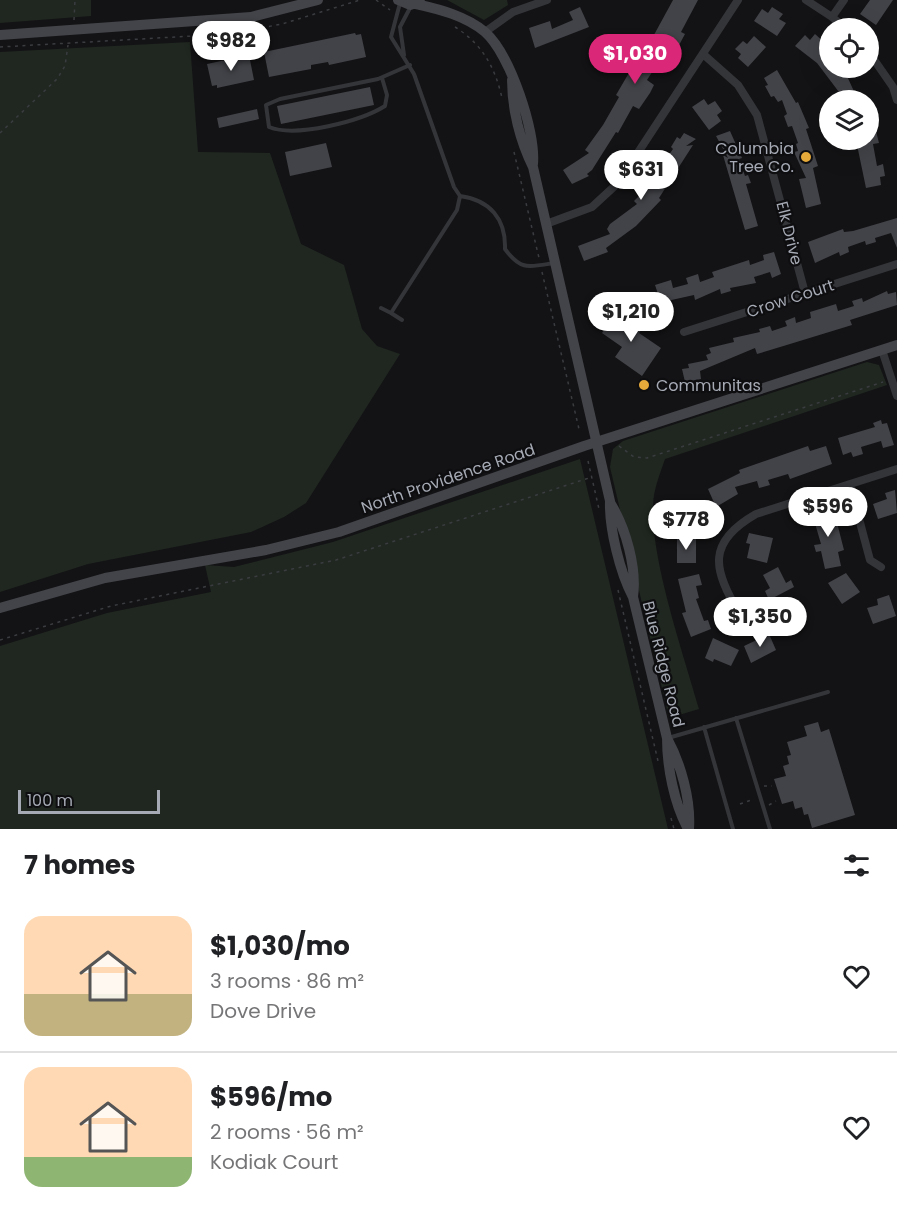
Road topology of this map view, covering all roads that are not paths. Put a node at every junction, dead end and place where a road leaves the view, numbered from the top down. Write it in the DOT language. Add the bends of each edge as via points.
graph roads {
  1 [pos="318,0"];
  2 [pos="439,0"];
  3 [pos="547,0"];
  4 [pos="738,0"];
  5 [pos="806,0"];
  6 [pos="844,0"];
  7 [pos="399,1"];
  8 [pos="417,3"];
  9 [pos="832,17"];
  10 [pos="450,18"];
  11 [pos="485,32"];
  12 [pos="0,35"];
  13 [pos="703,54"];
  14 [pos="404,56"];
  15 [pos="410,65"];
  16 [pos="879,67"];
  17 [pos="382,78"];
  18 [pos="897,100"];
  19 [pos="460,196"];
  20 [pos="546,224"];
  21 [pos="554,263"];
  22 [pos="897,264"];
  23 [pos="805,293"];
  24 [pos="381,308"];
  25 [pos="391,314"];
  26 [pos="402,320"];
  27 [pos="684,332"];
  28 [pos="897,345"];
  29 [pos="882,350"];
  30 [pos="897,396"];
  31 [pos="596,442"];
  32 [pos="897,469"];
  33 [pos="850,485"];
  34 [pos="882,567"];
  35 [pos="0,608"];
  36 [pos="740,614"];
  37 [pos="828,692"];
  38 [pos="736,718"];
  39 [pos="704,728"];
  40 [pos="667,738"];
  41 [pos="688,829"];
  42 [pos="733,829"];
  43 [pos="770,829"];
  1 -- 12 [label="street" via="251,17"];
  2 -- 10 [label="street, Blue Ridge Road"];
  3 -- 11 [label="street" via="513,12"];
  4 -- 13 [label="street"];
  5 -- 9 [label="street"];
  6 -- 9 [label="street"];
  7 -- 8 [label="street, Blue Ridge Road"];
  7 -- 14 [label="lane" via="392,37"];
  8 -- 10 [label="street, Blue Ridge Road"];
  8 -- 14 [label="lane" via="400,27"];
  10 -- 11 [label="street, Blue Ridge Road"];
  11 -- 20 [label="street, Blue Ridge Road" via="506,63 512,80 512,96"];
  13 -- 20 [label="street" via="618,183 592,207"];
  13 -- 23 [label="street, Elk Drive" via="738,86 758,115"];
  14 -- 15 [label="lane"];
  15 -- 17 [label="lane"];
  15 -- 19 [label="lane"];
  16 -- 18 [label="street"];
  17 -- 17 [label="lane" via="266,105 269,127 295,131 370,116 386,106"];
  19 -- 21 [label="lane" via="477,198 498,215 505,249 514,262 528,267"];
  19 -- 25 [label="lane" via="457,210"];
  20 -- 21 [label="street, Blue Ridge Road"];
  21 -- 31 [label="street, Blue Ridge Road"];
  22 -- 23 [label="street, Crow Court"];
  23 -- 27 [label="street, Crow Court"];
  24 -- 25 [label="lane"];
  25 -- 26 [label="lane"];
  28 -- 29 [label="street, North Providence Road"];
  29 -- 30 [label="street"];
  29 -- 31 [label="street, North Providence Road"];
  31 -- 35 [label="street, North Providence Road" via="339,532 266,550 105,578"];
  31 -- 40 [label="street, Blue Ridge Road" via="610,517"];
  32 -- 33 [label="street"];
  33 -- 34 [label="street" via="870,560"];
  33 -- 36 [label="street" via="756,514 724,538 718,556 729,596"];
  37 -- 38 [label="lane"];
  38 -- 39 [label="lane"];
  38 -- 43 [label="lane"];
  39 -- 40 [label="lane"];
  39 -- 42 [label="lane"];
  40 -- 41 [label="street, Blue Ridge Road" via="690,814"];
}
